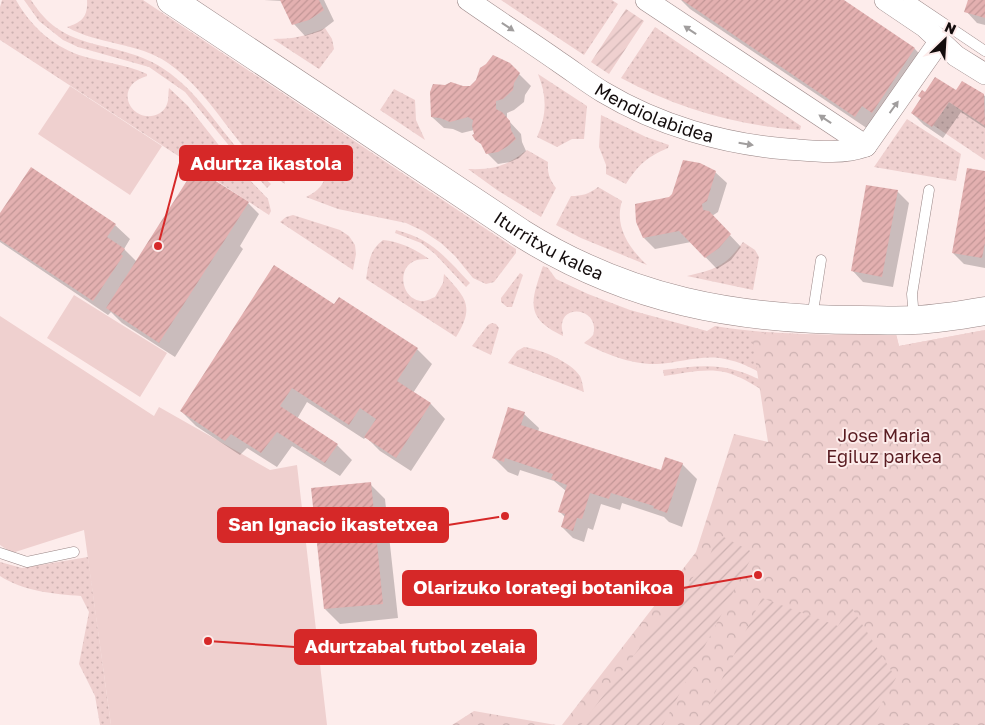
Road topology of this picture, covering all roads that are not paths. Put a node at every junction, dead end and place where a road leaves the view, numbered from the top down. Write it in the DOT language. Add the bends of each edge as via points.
graph roads {
  1 [pos="171,0"];
  2 [pos="468,0"];
  3 [pos="646,0"];
  4 [pos="885,0"];
  5 [pos="909,0"];
  6 [pos="939,42"];
  7 [pos="985,50"];
  8 [pos="985,74"];
  9 [pos="866,146"];
  10 [pos="929,190"];
  11 [pos="821,260"];
  12 [pos="985,311"];
  13 [pos="812,319"];
  14 [pos="914,320"];
  15 [pos="74,552"];
  16 [pos="0,553"];
  1 -- 13 [label="main road, Iturritxu kalea" via="555,254 597,274 680,302 734,312"];
  2 -- 9 [label="street, Mendiolabidea, one-way" via="603,92 692,132 768,148 836,152"];
  9 -- 3 [label="street, one-way"];
  4 -- 6 [label="street" via="926,27"];
  5 -- 7 [label="lane"];
  6 -- 8 [label="street"];
  9 -- 6 [label="street, one-way"];
  10 -- 14 [label="lane" via="912,294"];
  11 -- 13 [label="lane"];
  12 -- 14 [label="main road, Iturritxu kalea"];
  13 -- 14 [label="main road, Iturritxu kalea"];
  15 -- 16 [label="lane" via="27,562"];
}
